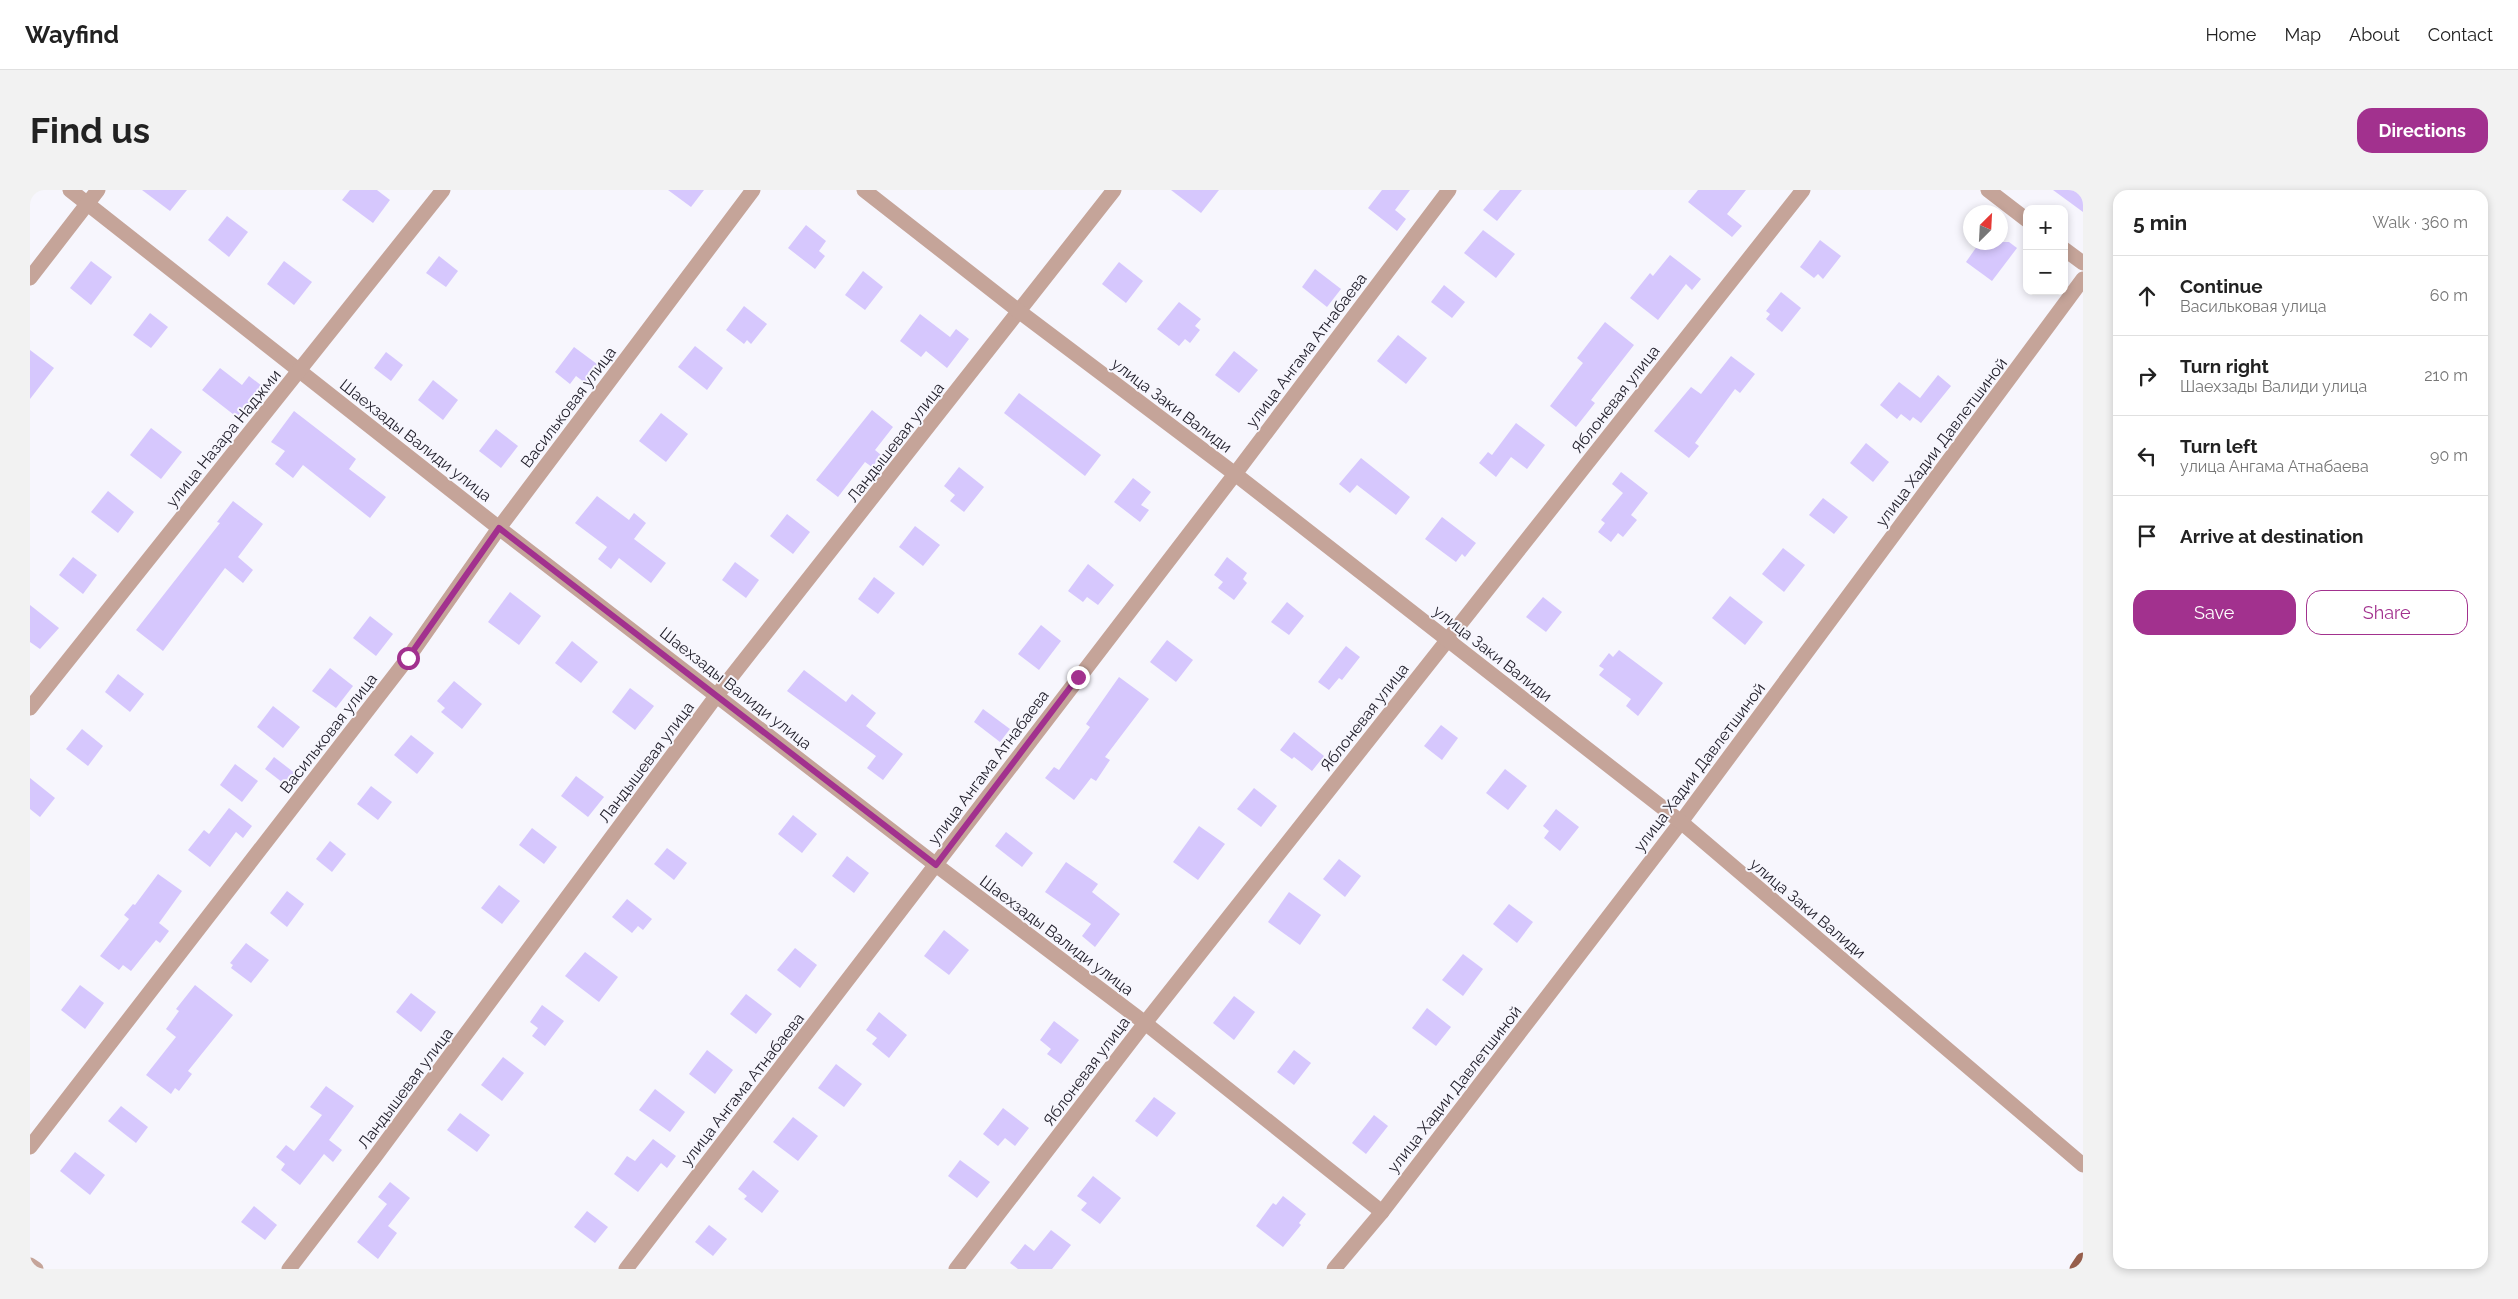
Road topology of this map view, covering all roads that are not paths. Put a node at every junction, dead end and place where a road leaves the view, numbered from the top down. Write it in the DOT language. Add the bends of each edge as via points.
graph roads {
  1 [pos="70,190"];
  2 [pos="98,190"];
  3 [pos="443,190"];
  4 [pos="753,190"];
  5 [pos="864,190"];
  6 [pos="1114,190"];
  7 [pos="1449,190"];
  8 [pos="1804,190"];
  9 [pos="1988,190"];
  10 [pos="88,204"];
  11 [pos="2023,217"];
  12 [pos="2065,250"];
  13 [pos="2083,263"];
  14 [pos="30,278"];
  15 [pos="2083,279"];
  16 [pos="1020,312"];
  17 [pos="300,370"];
  18 [pos="1235,474"];
  19 [pos="499,528"];
  20 [pos="1447,639"];
  21 [pos="717,695"];
  22 [pos="30,708"];
  23 [pos="1681,822"];
  24 [pos="936,865"];
  25 [pos="1145,1023"];
  26 [pos="30,1147"];
  27 [pos="2083,1165"];
  28 [pos="1382,1212"];
  29 [pos="2083,1260"];
  30 [pos="30,1265"];
  31 [pos="36,1269"];
  32 [pos="290,1269"];
  33 [pos="626,1269"];
  34 [pos="956,1269"];
  35 [pos="1334,1269"];
  36 [pos="2077,1269"];
  1 -- 10 [label="street, Шаехзады Валиди улица"];
  2 -- 10 [label="street"];
  3 -- 17 [label="street, улица Назара Наджми"];
  4 -- 19 [label="street, Васильковая улица"];
  5 -- 16 [label="street, улица Заки Валиди"];
  6 -- 16 [label="street, Ландышевая улица"];
  7 -- 18 [label="street, улица Ангама Атнабаева"];
  8 -- 20 [label="street, Яблоневая улица"];
  9 -- 11 [label="street"];
  10 -- 14 [label="street"];
  10 -- 17 [label="street, Шаехзады Валиди улица"];
  12 -- 13 [label="street"];
  15 -- 23 [label="street, улица Хадии Давлетшиной"];
  16 -- 18 [label="street, улица Заки Валиди"];
  16 -- 21 [label="street, Ландышевая улица"];
  17 -- 19 [label="street, Шаехзады Валиди улица"];
  17 -- 22 [label="street, улица Назара Наджми"];
  18 -- 20 [label="street, улица Заки Валиди"];
  18 -- 24 [label="street, улица Ангама Атнабаева"];
  19 -- 21 [label="street, Шаехзады Валиди улица"];
  19 -- 26 [label="street, Васильковая улица" via="408,658"];
  20 -- 23 [label="street, улица Заки Валиди"];
  20 -- 25 [label="street, Яблоневая улица"];
  21 -- 24 [label="street, Шаехзады Валиди улица"];
  21 -- 32 [label="street, Ландышевая улица"];
  23 -- 27 [label="street, улица Заки Валиди"];
  23 -- 28 [label="street, улица Хадии Давлетшиной"];
  24 -- 25 [label="street, Шаехзады Валиди улица"];
  24 -- 33 [label="street, улица Ангама Атнабаева"];
  25 -- 28 [label="street, Шаехзады Валиди улица"];
  25 -- 34 [label="street, Яблоневая улица"];
  28 -- 35 [label="street, улица Хадии Давлетшиной"];
  29 -- 36 [label="main road"];
  30 -- 31 [label="street"];
}
